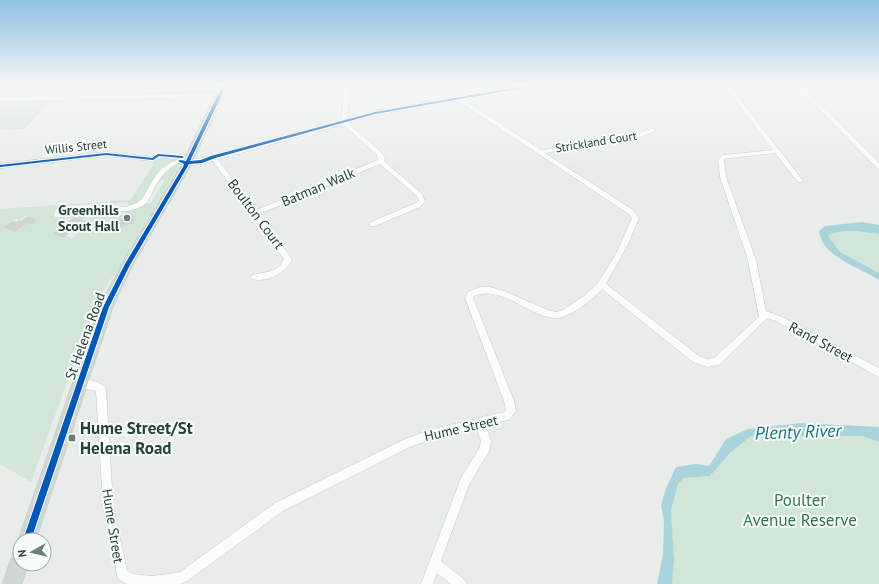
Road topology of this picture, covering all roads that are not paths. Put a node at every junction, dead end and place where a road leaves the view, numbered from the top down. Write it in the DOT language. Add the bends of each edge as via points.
graph roads {
  1 [pos="211,113"];
  2 [pos="345,113"];
  3 [pos="374,113"];
  4 [pos="480,113"];
  5 [pos="748,113"];
  6 [pos="826,113"];
  7 [pos="344,121"];
  8 [pos="653,130"];
  9 [pos="777,151"];
  10 [pos="538,152"];
  11 [pos="213,156"];
  12 [pos="153,160"];
  13 [pos="186,161"];
  14 [pos="380,161"];
  15 [pos="0,166"];
  16 [pos="879,167"];
  17 [pos="800,181"];
  18 [pos="71,211"];
  19 [pos="256,213"];
  20 [pos="373,224"];
  21 [pos="255,277"];
  22 [pos="602,285"];
  23 [pos="762,313"];
  24 [pos="879,373"];
  25 [pos="80,384"];
  26 [pos="480,424"];
  27 [pos="30,532"];
  28 [pos="434,564"];
  29 [pos="16,572"];
  30 [pos="12,584"];
  31 [pos="427,584"];
  32 [pos="461,584"];
  1 -- 13 [label="main road, St Helena Road"];
  2 -- 7 [label="street"];
  3 -- 7 [label="street"];
  4 -- 10 [label="street, Hume Street"];
  5 -- 9 [label="street"];
  6 -- 16 [label="street"];
  7 -- 11 [label="street"];
  7 -- 14 [label="street" via="380,154"];
  8 -- 10 [label="street, Strickland Court" via="611,141"];
  9 -- 17 [label="street"];
  9 -- 23 [label="street" via="723,157 721,160 723,177 752,260"];
  10 -- 22 [label="street, Hume Street" via="635,216 635,222"];
  11 -- 13 [label="street" via="205,160"];
  11 -- 19 [label="street, Boulton Court"];
  12 -- 15 [label="street, Willis Street" via="106,154"];
  13 -- 18 [label="street" via="172,163 164,168 144,201 138,205"];
  13 -- 25 [label="main road, St Helena Road" via="110,300"];
  14 -- 19 [label="street, Batman Walk"];
  14 -- 20 [label="street" via="420,195 422,201"];
  19 -- 21 [label="street, Boulton Court" via="288,259 283,268"];
  22 -- 23 [label="street" via="696,359 707,363 716,362 762,321"];
  22 -- 26 [label="street, Hume Street" via="558,315 495,292 479,290 471,294 469,300 511,406 510,414 507,416"];
  23 -- 24 [label="street, Rand Street" via="779,319"];
  25 -- 26 [label="street, Hume Street" via="97,386 100,389 111,522 122,575 125,579 136,582 164,582 183,577 279,507 417,438"];
  25 -- 27 [label="main road, St Helena Road"];
  26 -- 28 [label="street" via="486,441 484,451 465,482"];
  28 -- 31 [label="street"];
  28 -- 32 [label="street"];
  29 -- 30 [label="main road"];
}
